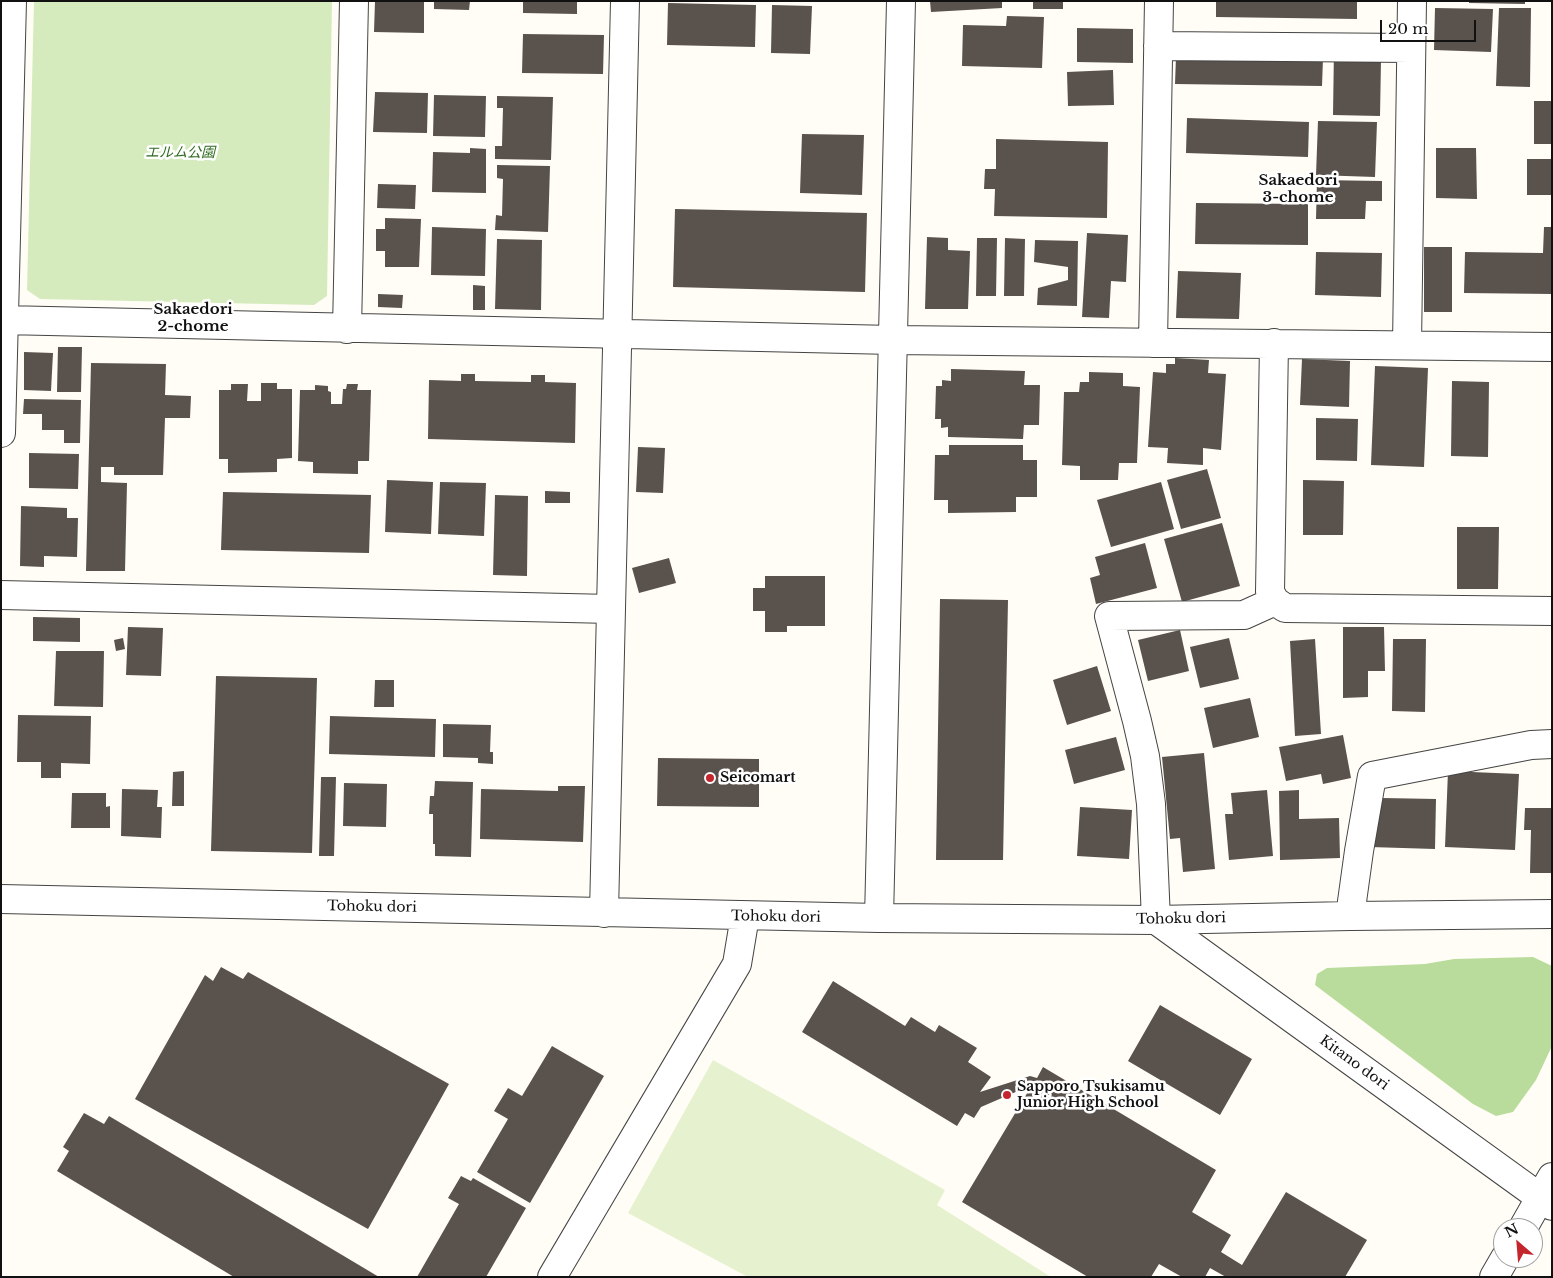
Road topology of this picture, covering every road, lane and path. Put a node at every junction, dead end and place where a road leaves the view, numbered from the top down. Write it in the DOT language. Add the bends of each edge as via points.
graph roads {
  1 [pos="12,1"];
  2 [pos="354,1"];
  3 [pos="625,1"];
  4 [pos="901,1"];
  5 [pos="1158,1"];
  6 [pos="1412,1"];
  7 [pos="1158,46"];
  8 [pos="1411,48"];
  9 [pos="4,171"];
  10 [pos="4,320"];
  11 [pos="347,328"];
  12 [pos="617,334"];
  13 [pos="893,340"];
  14 [pos="1154,343"];
  15 [pos="1274,344"];
  16 [pos="1407,345"];
  17 [pos="1552,347"];
  18 [pos="1,433"];
  19 [pos="1,594"];
  20 [pos="1275,601"];
  21 [pos="611,608"];
  22 [pos="1552,611"];
  23 [pos="1552,744"];
  24 [pos="1,899"];
  25 [pos="604,913"];
  26 [pos="1552,914"];
  27 [pos="745,916"];
  28 [pos="1350,916"];
  29 [pos="879,918"];
  30 [pos="1156,920"];
  31 [pos="1548,1194"];
  32 [pos="1530,1218"];
  33 [pos="552,1277"];
  1 -- 9 [label="street"];
  2 -- 11 [label="street"];
  3 -- 12 [label="street"];
  4 -- 13 [label="street"];
  5 -- 7 [label="street"];
  6 -- 8 [label="street"];
  7 -- 8 [label="street"];
  7 -- 14 [label="street"];
  8 -- 16 [label="street"];
  9 -- 10 [label="street"];
  10 -- 11 [label="street"];
  10 -- 18 [label="street"];
  11 -- 12 [label="street"];
  12 -- 13 [label="street"];
  12 -- 21 [label="street"];
  13 -- 14 [label="street"];
  13 -- 29 [label="street"];
  14 -- 15 [label="street"];
  15 -- 16 [label="street"];
  15 -- 20 [label="street" via="1270,592"];
  16 -- 17 [label="street"];
  19 -- 21 [label="street"];
  20 -- 22 [label="street" via="1285,608"];
  20 -- 30 [label="street" via="1244,615 1109,616 1145,756 1151,804"];
  21 -- 25 [label="street"];
  23 -- 28 [label="street" via="1531,745 1372,776"];
  24 -- 25 [label="street, Tohoku dori"];
  25 -- 27 [label="street, Tohoku dori"];
  26 -- 28 [label="street, Tohoku dori"];
  27 -- 29 [label="street, Tohoku dori"];
  27 -- 33 [label="street" via="737,964"];
  28 -- 30 [label="street, Tohoku dori"];
  29 -- 30 [label="street, Tohoku dori"];
  30 -- 31 [label="street, Kitano dori"];
  31 -- 32 [label="street"];
}
